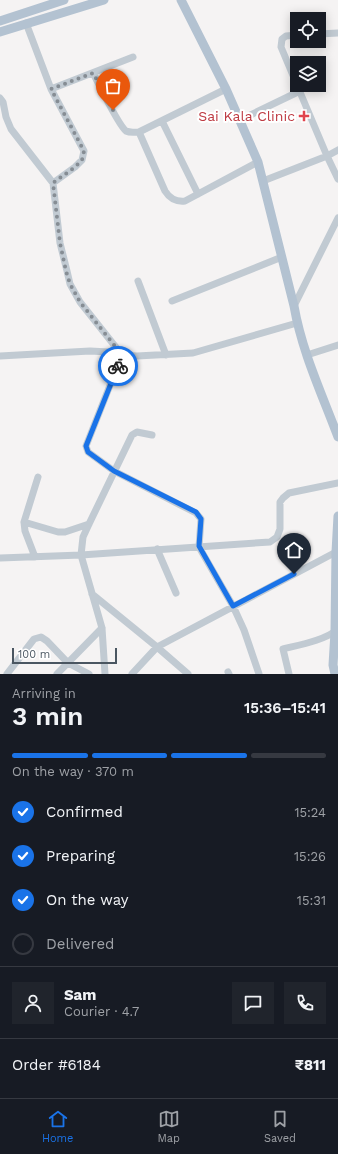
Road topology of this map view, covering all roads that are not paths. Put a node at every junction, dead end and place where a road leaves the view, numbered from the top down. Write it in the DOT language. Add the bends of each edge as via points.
graph roads {
  1 [pos="64,0"];
  2 [pos="104,0"];
  3 [pos="181,0"];
  4 [pos="48,2"];
  5 [pos="55,14"];
  6 [pos="0,21"];
  7 [pos="26,23"];
  8 [pos="0,32"];
  9 [pos="338,33"];
  10 [pos="326,34"];
  11 [pos="290,36"];
  12 [pos="133,58"];
  13 [pos="290,68"];
  14 [pos="93,73"];
  15 [pos="51,89"];
  16 [pos="226,89"];
  17 [pos="290,92"];
  18 [pos="300,92"];
  19 [pos="0,98"];
  20 [pos="3,119"];
  21 [pos="240,120"];
  22 [pos="162,121"];
  23 [pos="139,132"];
  24 [pos="338,150"];
  25 [pos="327,156"];
  26 [pos="258,162"];
  27 [pos="338,179"];
  28 [pos="263,181"];
  29 [pos="53,183"];
  30 [pos="198,194"];
  31 [pos="338,218"];
  32 [pos="282,257"];
  33 [pos="138,281"];
  34 [pos="172,301"];
  35 [pos="294,306"];
  36 [pos="297,323"];
  37 [pos="338,345"];
  38 [pos="122,355"];
  39 [pos="166,355"];
  40 [pos="307,355"];
  41 [pos="0,356"];
  42 [pos="152,435"];
  43 [pos="338,437"];
  44 [pos="114,471"];
  45 [pos="38,476"];
  46 [pos="338,483"];
  47 [pos="338,516"];
  48 [pos="24,522"];
  49 [pos="89,524"];
  50 [pos="199,546"];
  51 [pos="157,549"];
  52 [pos="336,552"];
  53 [pos="81,555"];
  54 [pos="0,558"];
  55 [pos="35,558"];
  56 [pos="176,593"];
  57 [pos="92,594"];
  58 [pos="233,606"];
  59 [pos="102,628"];
  60 [pos="336,630"];
  61 [pos="157,647"];
  62 [pos="68,663"];
  63 [pos="335,667"];
  64 [pos="7,674"];
  65 [pos="57,674"];
  66 [pos="89,674"];
  67 [pos="105,674"];
  68 [pos="132,674"];
  69 [pos="188,674"];
  70 [pos="259,674"];
  71 [pos="289,674"];
  1 -- 4 [label="main road"];
  2 -- 5 [label="main road"];
  3 -- 16 [label="main road"];
  4 -- 5 [label="main road"];
  4 -- 6 [label="main road"];
  5 -- 7 [label="main road"];
  7 -- 8 [label="main road"];
  7 -- 15 [label="street"];
  9 -- 10 [label="street"];
  11 -- 13 [label="street" via="282,39 281,47"];
  12 -- 14 [label="street"];
  14 -- 15 [label="street"];
  14 -- 23 [label="street" via="119,122 131,133"];
  15 -- 29 [label="street" via="84,151 82,160"];
  16 -- 21 [label="main road"];
  16 -- 22 [label="street"];
  17 -- 21 [label="street"];
  18 -- 25 [label="street"];
  19 -- 20 [label="street" via="3,102"];
  20 -- 29 [label="street"];
  21 -- 26 [label="main road"];
  22 -- 23 [label="street"];
  22 -- 30 [label="street"];
  23 -- 30 [label="street" via="165,192 172,201 185,201"];
  24 -- 25 [label="street"];
  25 -- 27 [label="street"];
  25 -- 28 [label="street"];
  26 -- 28 [label="main road"];
  26 -- 30 [label="street"];
  28 -- 32 [label="main road"];
  29 -- 38 [label="street" via="60,243 70,284 80,302"];
  31 -- 35 [label="street"];
  32 -- 34 [label="street"];
  32 -- 35 [label="main road"];
  33 -- 39 [label="street"];
  35 -- 36 [label="main road"];
  36 -- 39 [label="street" via="193,353"];
  36 -- 40 [label="main road"];
  37 -- 40 [label="street"];
  38 -- 39 [label="street"];
  38 -- 41 [label="street" via="90,351"];
  38 -- 44 [label="street" via="86,446 88,452"];
  40 -- 43 [label="main road"];
  42 -- 44 [label="street" via="137,432 132,435"];
  44 -- 49 [label="street"];
  44 -- 50 [label="street" via="196,512 201,519"];
  45 -- 48 [label="street"];
  46 -- 50 [label="street" via="289,493 283,498 280,502 280,529 277,537 270,542"];
  47 -- 52 [label="main road"];
  48 -- 49 [label="street" via="58,532"];
  48 -- 55 [label="street"];
  49 -- 53 [label="street"];
  50 -- 51 [label="street"];
  50 -- 58 [label="street"];
  51 -- 53 [label="street"];
  51 -- 56 [label="street"];
  52 -- 58 [label="street"];
  52 -- 60 [label="main road"];
  53 -- 55 [label="street"];
  53 -- 57 [label="street"];
  54 -- 55 [label="street"];
  57 -- 59 [label="street"];
  57 -- 61 [label="street"];
  58 -- 61 [label="street"];
  58 -- 70 [label="street"];
  59 -- 62 [label="street"];
  59 -- 67 [label="street"];
  60 -- 63 [label="main road"];
  60 -- 71 [label="street" via="314,641 283,649"];
  61 -- 68 [label="street"];
  61 -- 69 [label="street"];
  62 -- 64 [label="street" via="41,637 34,639"];
  62 -- 65 [label="street"];
  62 -- 66 [label="street"];
}
